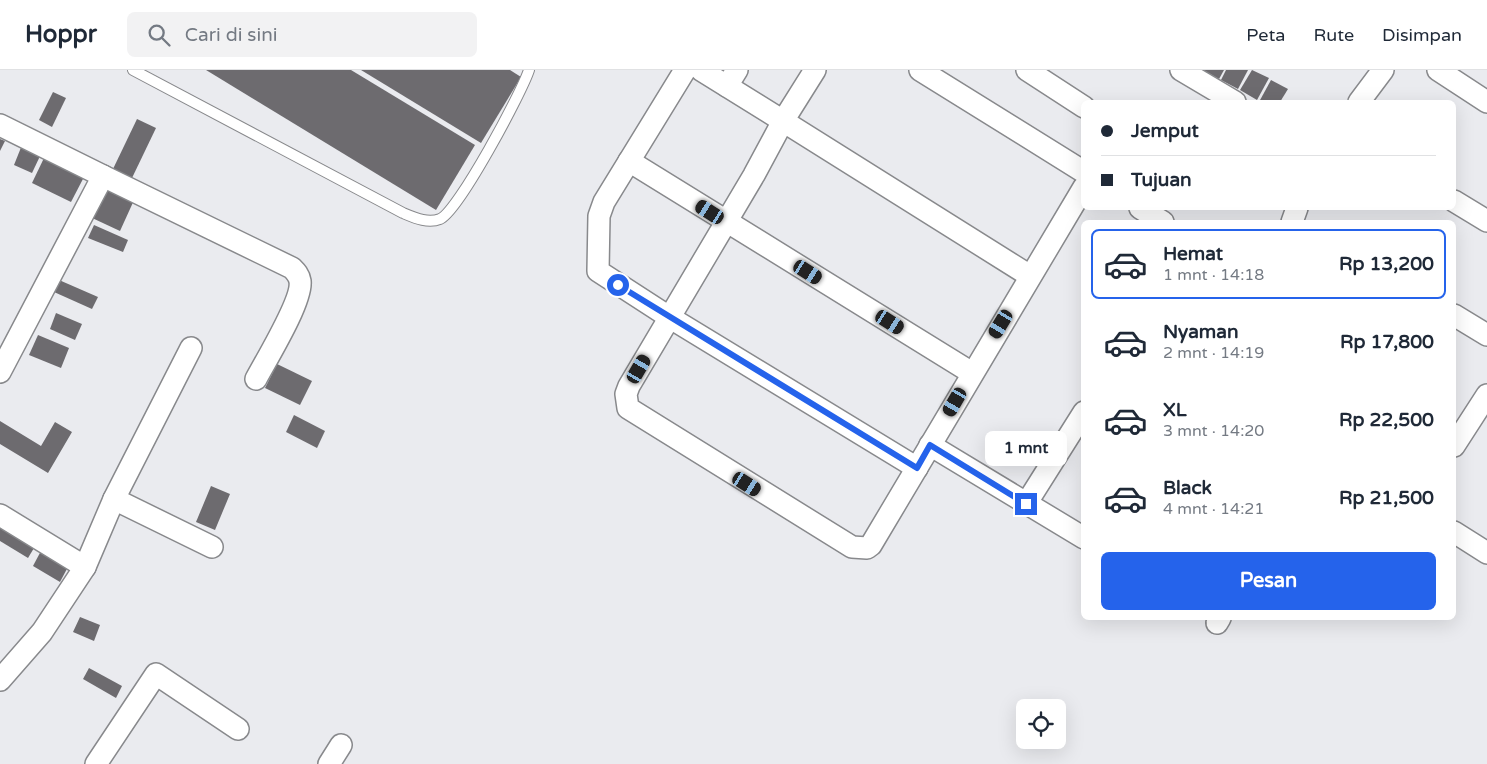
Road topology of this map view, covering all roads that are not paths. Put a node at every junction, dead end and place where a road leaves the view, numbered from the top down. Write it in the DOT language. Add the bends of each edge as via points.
graph roads {
  1 [pos="133,70"];
  2 [pos="529,70"];
  3 [pos="685,70"];
  4 [pos="701,70"];
  5 [pos="814,70"];
  6 [pos="920,70"];
  7 [pos="1028,70"];
  8 [pos="1181,70"];
  9 [pos="1383,70"];
  10 [pos="1438,70"];
  11 [pos="732,78"];
  12 [pos="1232,100"];
  13 [pos="1360,100"];
  14 [pos="1487,102"];
  15 [pos="1081,105"];
  16 [pos="783,121"];
  17 [pos="0,124"];
  18 [pos="629,161"];
  19 [pos="1081,170"];
  20 [pos="103,176"];
  21 [pos="1081,192"];
  22 [pos="1456,202"];
  23 [pos="1143,210"];
  24 [pos="1160,220"];
  25 [pos="1487,221"];
  26 [pos="726,222"];
  27 [pos="1030,276"];
  28 [pos="1456,316"];
  29 [pos="669,317"];
  30 [pos="1487,335"];
  31 [pos="191,348"];
  32 [pos="0,372"];
  33 [pos="972,373"];
  34 [pos="256,379"];
  35 [pos="1485,402"];
  36 [pos="1081,417"];
  37 [pos="1456,443"];
  38 [pos="930,445"];
  39 [pos="917,468"];
  40 [pos="114,499"];
  41 [pos="1026,504"];
  42 [pos="0,515"];
  43 [pos="1456,533"];
  44 [pos="1081,536"];
  45 [pos="212,547"];
  46 [pos="1487,553"];
  47 [pos="84,567"];
  48 [pos="0,680"];
  49 [pos="238,728"];
  50 [pos="341,745"];
  51 [pos="96,764"];
  52 [pos="329,764"];
  1 -- 2 [label="lane" via="403,213 430,221 448,214 469,182"];
  3 -- 18 [label="street"];
  4 -- 11 [label="street"];
  5 -- 16 [label="street"];
  6 -- 19 [label="street"];
  7 -- 15 [label="street"];
  8 -- 12 [label="street"];
  9 -- 13 [label="street"];
  10 -- 14 [label="street"];
  11 -- 16 [label="street"];
  16 -- 26 [label="street"];
  16 -- 27 [label="street"];
  17 -- 20 [label="street"];
  18 -- 26 [label="street"];
  18 -- 29 [label="street" via="599,216 598,271"];
  20 -- 32 [label="street"];
  20 -- 34 [label="street" via="292,268 298,274 298,298"];
  21 -- 27 [label="street"];
  22 -- 25 [label="street"];
  23 -- 24 [label="street"];
  26 -- 29 [label="street"];
  26 -- 33 [label="street"];
  27 -- 33 [label="street"];
  28 -- 30 [label="street"];
  29 -- 39 [label="street"];
  29 -- 39 [label="street" via="629,386 626,394 628,408 844,544 860,548 872,544"];
  31 -- 40 [label="street"];
  33 -- 38 [label="street"];
  35 -- 37 [label="street"];
  36 -- 41 [label="street"];
  38 -- 39 [label="street"];
  38 -- 41 [label="street"];
  40 -- 45 [label="street"];
  40 -- 47 [label="street"];
  41 -- 44 [label="street"];
  42 -- 47 [label="street"];
  43 -- 46 [label="street"];
  47 -- 48 [label="street" via="42,632"];
  49 -- 51 [label="street" via="156,674"];
  50 -- 52 [label="street"];
}
